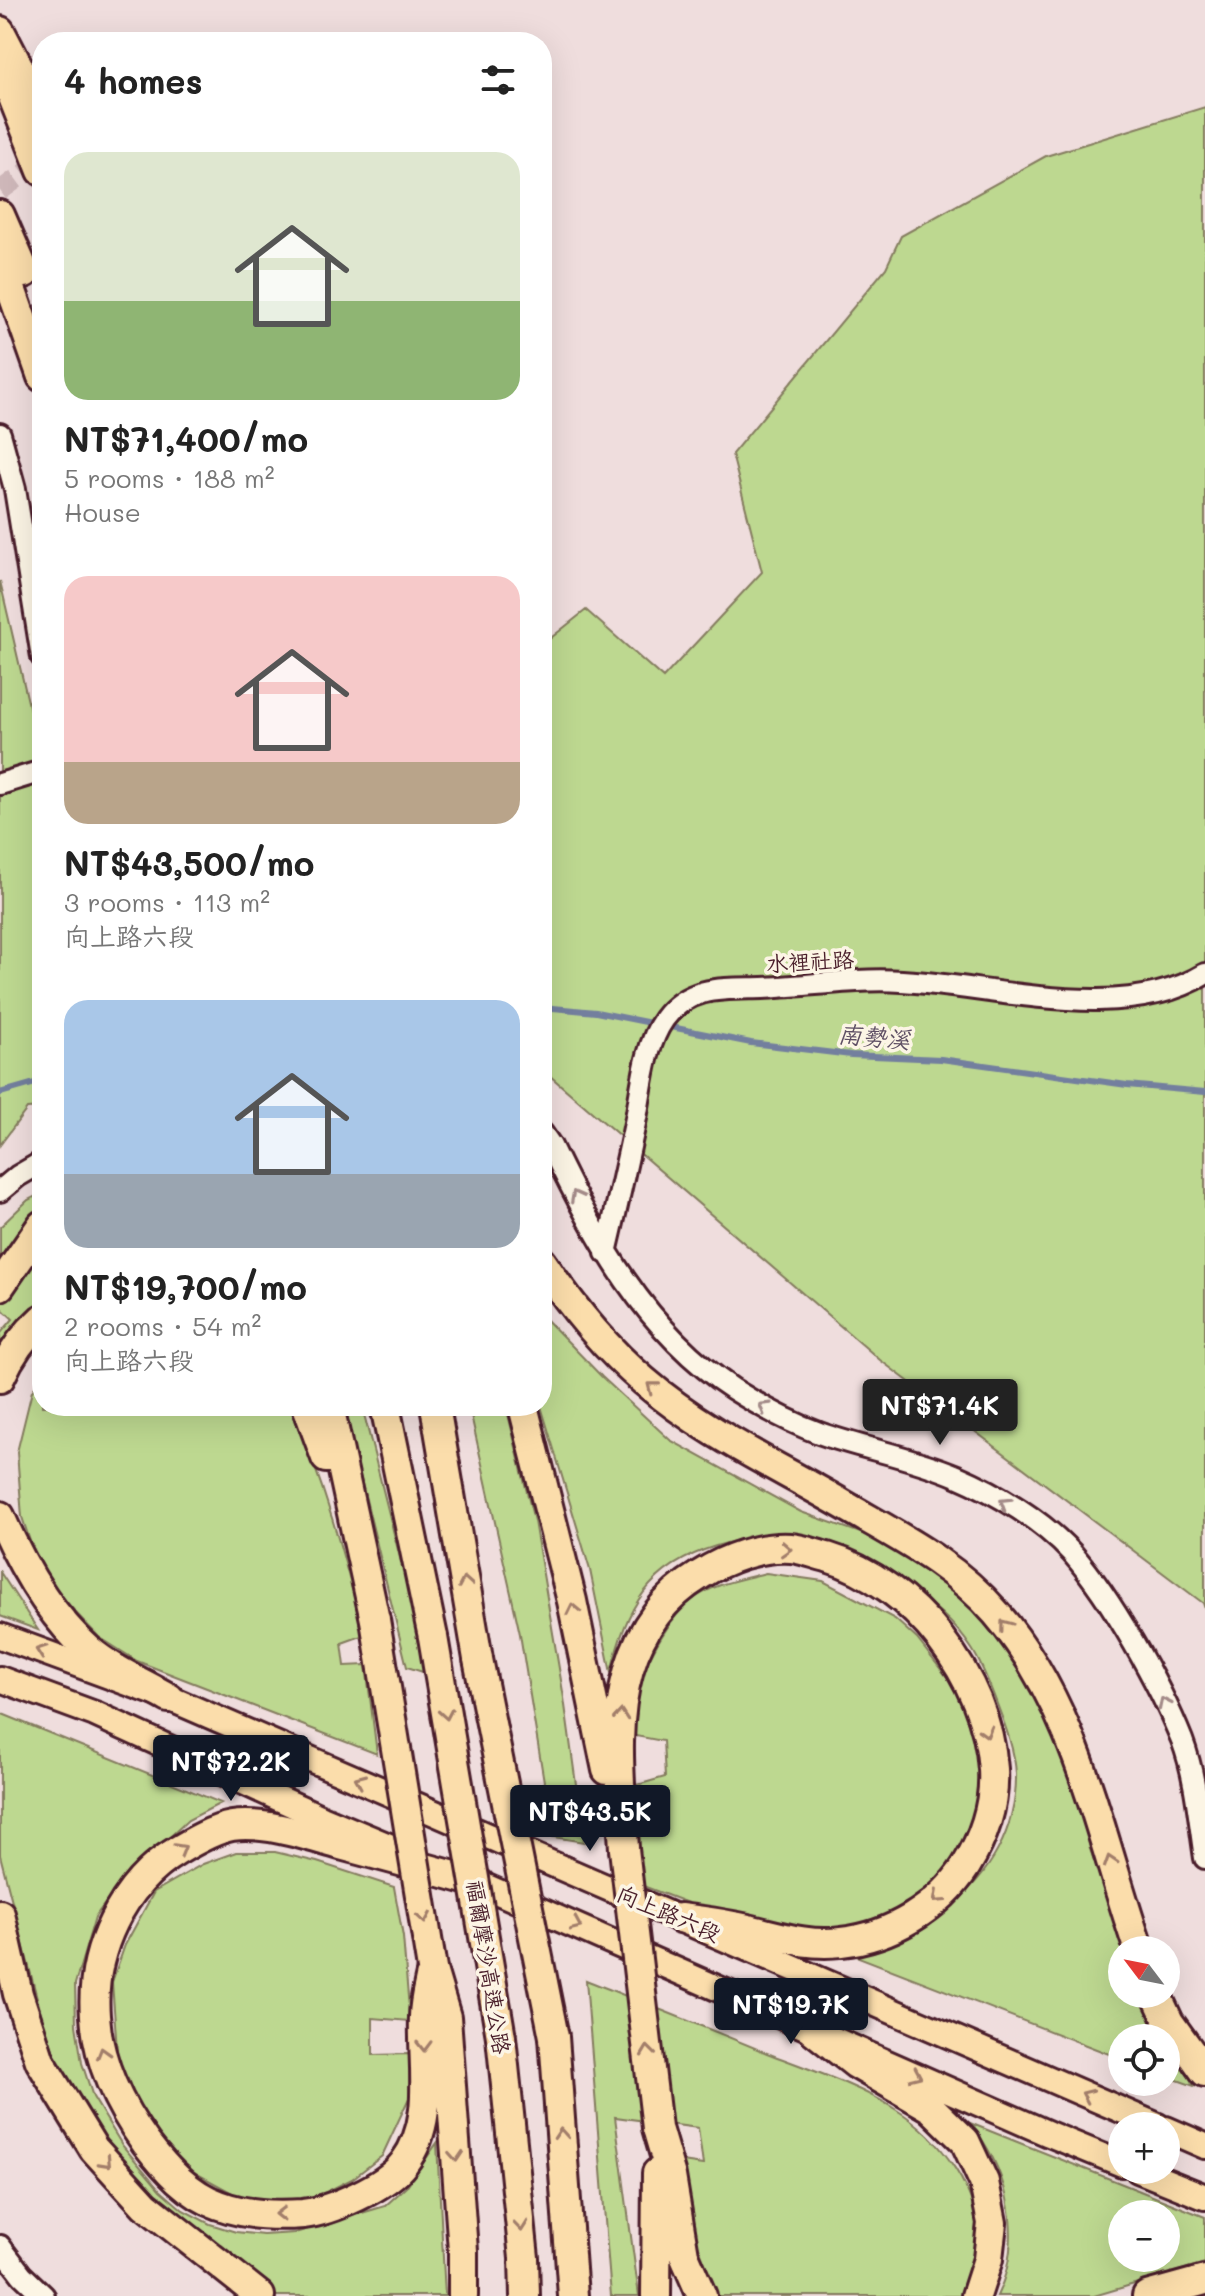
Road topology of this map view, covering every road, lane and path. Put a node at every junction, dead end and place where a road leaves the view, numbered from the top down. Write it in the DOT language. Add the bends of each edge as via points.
graph roads {
  1 [pos="0,31"];
  2 [pos="0,64"];
  3 [pos="32,93"];
  4 [pos="32,146"];
  5 [pos="0,215"];
  6 [pos="0,257"];
  7 [pos="32,293"];
  8 [pos="32,348"];
  9 [pos="0,434"];
  10 [pos="32,595"];
  11 [pos="32,774"];
  12 [pos="0,784"];
  13 [pos="1205,974"];
  14 [pos="552,1148"];
  15 [pos="32,1168"];
  16 [pos="0,1191"];
  17 [pos="32,1240"];
  18 [pos="606,1253"];
  19 [pos="552,1277"];
  20 [pos="0,1286"];
  21 [pos="32,1328"];
  22 [pos="0,1378"];
  23 [pos="311,1416"];
  24 [pos="331,1416"];
  25 [pos="387,1416"];
  26 [pos="437,1416"];
  27 [pos="526,1416"];
  28 [pos="0,1516"];
  29 [pos="354,1518"];
  30 [pos="0,1636"];
  31 [pos="0,1679"];
  32 [pos="169,1698"];
  33 [pos="624,1849"];
  34 [pos="1205,1858"];
  35 [pos="479,1883"];
  36 [pos="0,1914"];
  37 [pos="680,1918"];
  38 [pos="1135,1936"];
  39 [pos="432,1969"];
  40 [pos="1162,2008"];
  41 [pos="813,2030"];
  42 [pos="1205,2072"];
  43 [pos="1126,2112"];
  44 [pos="657,2128"];
  45 [pos="1180,2135"];
  46 [pos="1205,2146"];
  47 [pos="1108,2158"];
  48 [pos="1173,2184"];
  49 [pos="1205,2197"];
  50 [pos="0,2246"];
  51 [pos="1205,2280"];
  52 [pos="44,2296"];
  53 [pos="260,2296"];
  54 [pos="463,2296"];
  55 [pos="525,2296"];
  56 [pos="573,2296"];
  57 [pos="656,2296"];
  58 [pos="702,2296"];
  59 [pos="976,2296"];
  60 [pos="1147,2296"];
  1 -- 3 [label="highway"];
  2 -- 4 [label="highway"];
  5 -- 7 [label="highway"];
  6 -- 8 [label="highway"];
  9 -- 10 [label="street"];
  11 -- 12 [label="street"];
  13 -- 18 [label="street, 水裡社路" via="1155,995 1074,1000 903,981 696,992 660,1026 650,1052"];
  18 -- 14 [label="street, one-way"];
  15 -- 16 [label="street"];
  17 -- 20 [label="highway"];
  34 -- 18 [label="street, one-way" via="1182,1741 1122,1625 1072,1554 1048,1531 957,1476 817,1433 731,1387 683,1350"];
  38 -- 19 [label="highway, one-way" via="1058,1706 997,1613 927,1552 697,1420 644,1382 569,1303"];
  21 -- 22 [label="highway"];
  23 -- 29 [label="highway"];
  24 -- 29 [label="highway"];
  25 -- 55 [label="highway, 福爾摩沙高速公路, one-way, bridge" via="433,1637 501,2037"];
  56 -- 26 [label="highway, one-way, bridge" via="554,2037 478,1659"];
  33 -- 27 [label="highway, one-way" via="572,1601"];
  28 -- 32 [label="highway" via="16,1553 66,1627 91,1652"];
  29 -- 39 [label="highway, one-way, bridge"];
  32 -- 30 [label="main road, 向上路六段, one-way"];
  31 -- 35 [label="main road" via="95,1714"];
  37 -- 32 [label="main road, 向上路六段, one-way"];
  33 -- 37 [label="highway, one-way" via="619,1741 629,1668 656,1612 689,1582 750,1553 794,1548 877,1579 933,1630 970,1688 986,1729 993,1771 982,1834 948,1889 898,1926 845,1942 791,1941"];
  44 -- 33 [label="highway, one-way, bridge"];
  39 -- 35 [label="highway, one-way" via="424,2014 424,2121 403,2164 324,2212 252,2214 218,2205 186,2187 158,2159 115,2095 95,2017 105,1940 124,1901 154,1865 190,1843 231,1826 288,1829"];
  35 -- 41 [label="main road, one-way"];
  36 -- 53 [label="highway, one-way" via="40,2061 94,2149 145,2205"];
  43 -- 37 [label="main road, 向上路六段, one-way"];
  39 -- 54 [label="highway, one-way" via="446,2017"];
  40 -- 42 [label="highway"];
  41 -- 47 [label="main road, one-way"];
  41 -- 59 [label="highway" via="856,2064 930,2107 965,2141 984,2182 992,2223"];
  44 -- 57 [label="highway"];
  44 -- 58 [label="highway" via="684,2255"];
  45 -- 46 [label="main road"];
  48 -- 49 [label="main road"];
  50 -- 52 [label="street"];
  51 -- 60 [label="highway"];
}
